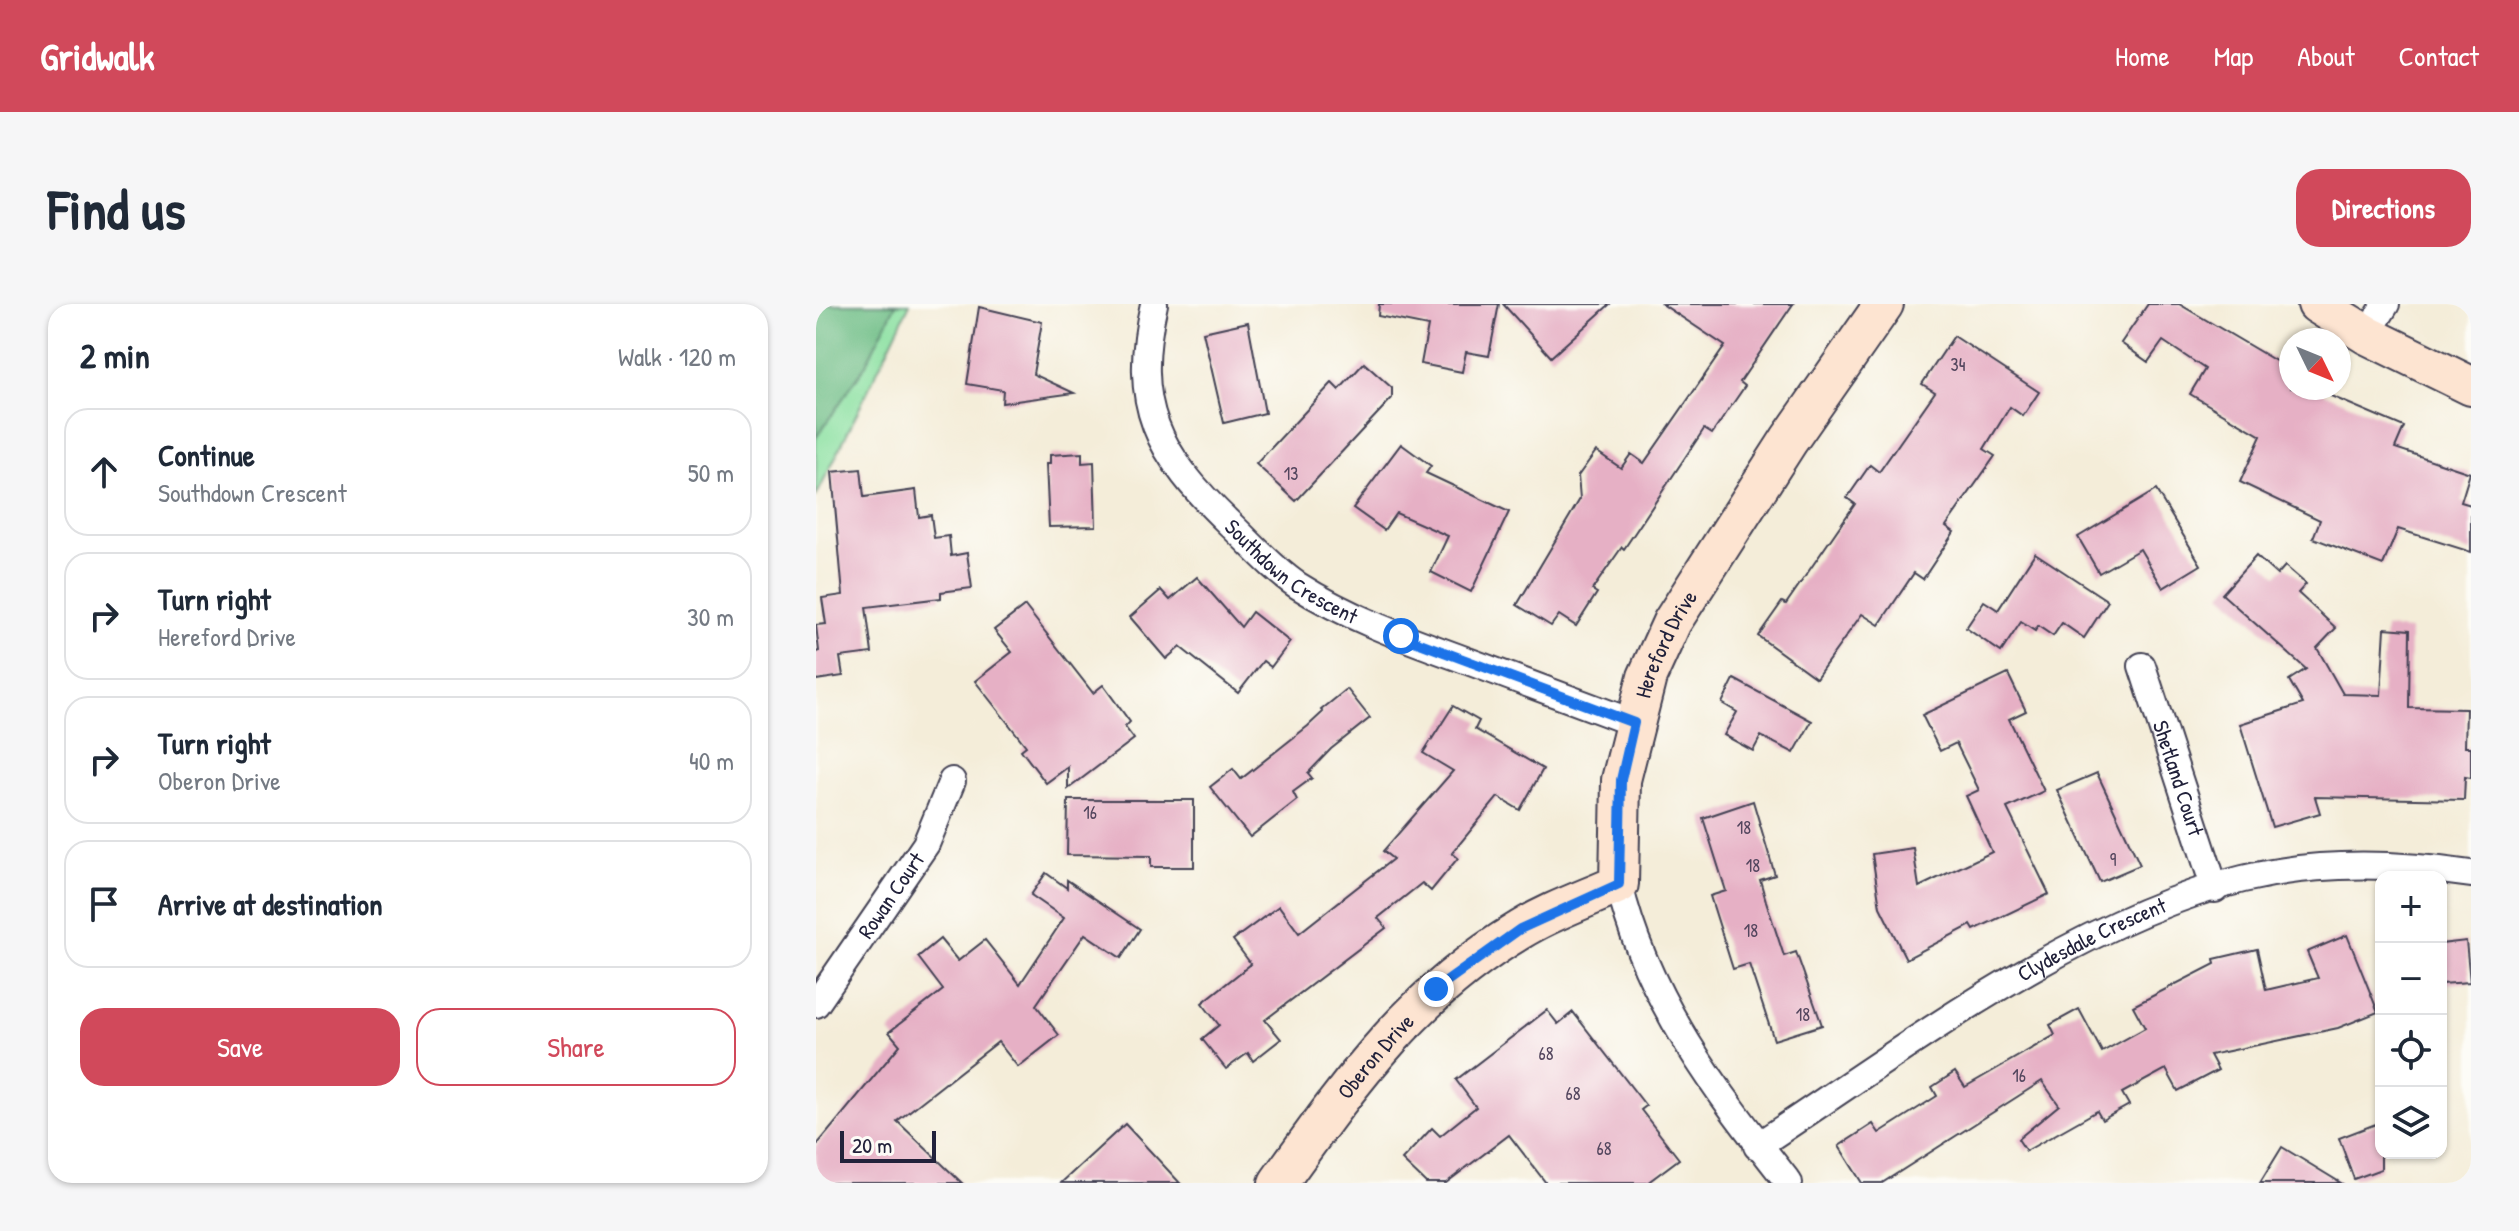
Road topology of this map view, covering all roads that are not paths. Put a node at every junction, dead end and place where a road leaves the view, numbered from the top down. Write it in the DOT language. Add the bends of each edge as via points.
graph roads {
  1 [pos="1154,304"];
  2 [pos="1884,304"];
  3 [pos="2317,304"];
  4 [pos="2377,320"];
  5 [pos="2471,386"];
  6 [pos="2142,666"];
  7 [pos="1634,723"];
  8 [pos="952,781"];
  9 [pos="2471,874"];
  10 [pos="1619,884"];
  11 [pos="2215,889"];
  12 [pos="816,1004"];
  13 [pos="1757,1146"];
  14 [pos="1278,1183"];
  15 [pos="1789,1183"];
  1 -- 7 [label="street, Southdown Crescent" via="1144,345 1144,383 1154,426 1194,490 1294,583 1341,611 1401,636"];
  2 -- 7 [label="street, Hereford Drive" via="1672,622 1647,677"];
  3 -- 4 [label="street"];
  4 -- 5 [label="street"];
  6 -- 11 [label="street, Shetland Court"];
  7 -- 10 [label="street, Hereford Drive" via="1621,780"];
  8 -- 12 [label="street, Rowan Court" via="926,844"];
  9 -- 11 [label="street, Clydesdale Crescent" via="2328,865 2242,879"];
  10 -- 13 [label="street, Hereford Drive" via="1667,1012"];
  10 -- 14 [label="street, Oberon Drive" via="1520,929 1436,989 1371,1055"];
  11 -- 13 [label="street, Clydesdale Crescent" via="2141,914 2009,980"];
  13 -- 15 [label="street, Hereford Drive"];
}
